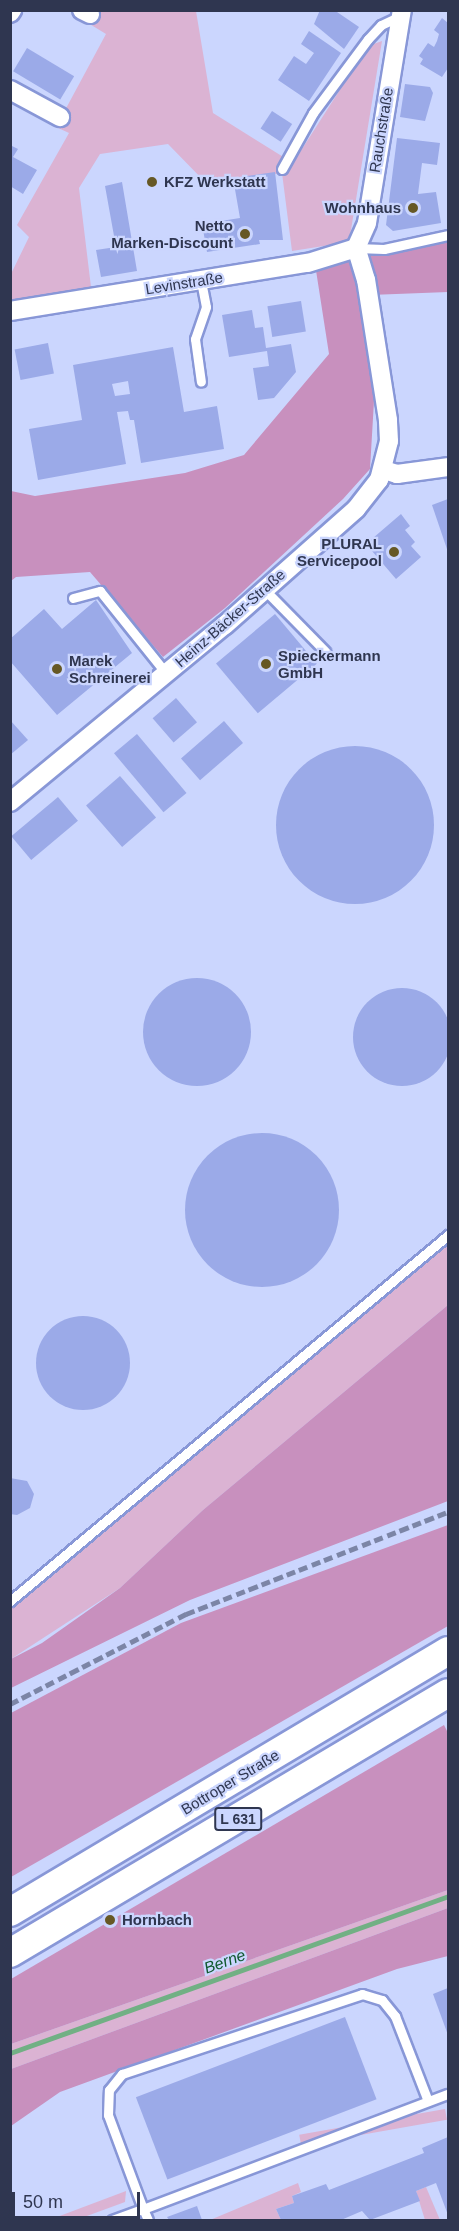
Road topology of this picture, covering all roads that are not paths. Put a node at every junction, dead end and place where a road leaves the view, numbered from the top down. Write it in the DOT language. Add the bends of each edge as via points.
graph roads {
  1 [pos="401,14"];
  2 [pos="10,90"];
  3 [pos="60,117"];
  4 [pos="282,169"];
  5 [pos="448,235"];
  6 [pos="356,248"];
  7 [pos="201,281"];
  8 [pos="10,311"];
  9 [pos="201,382"];
  10 [pos="448,467"];
  11 [pos="384,470"];
  12 [pos="265,590"];
  13 [pos="73,598"];
  14 [pos="325,651"];
  15 [pos="166,673"];
  16 [pos="10,802"];
  17 [pos="448,1234"];
  18 [pos="10,1601"];
  19 [pos="448,1651"];
  20 [pos="448,1693"];
  21 [pos="10,1912"];
  22 [pos="10,1953"];
  23 [pos="448,2094"];
  24 [pos="428,2101"];
  25 [pos="143,2209"];
  26 [pos="112,2220"];
  27 [pos="148,2220"];
  1 -- 4 [label="lane" via="381,25 368,39 313,113"];
  1 -- 6 [label="street, Rauchstraße" via="367,223"];
  2 -- 3 [label="street"];
  5 -- 6 [label="lane" via="384,249"];
  6 -- 7 [label="street, Levinstraße" via="336,257"];
  6 -- 11 [label="street, Heinz-Bäcker-Straße" via="366,280 386,398 389,441"];
  7 -- 8 [label="street, Levinstraße"];
  7 -- 9 [label="lane" via="206,307 195,339"];
  10 -- 11 [label="street" via="397,474"];
  11 -- 12 [label="street, Heinz-Bäcker-Straße" via="356,509"];
  12 -- 14 [label="lane"];
  12 -- 15 [label="street, Heinz-Bäcker-Straße"];
  13 -- 15 [label="lane" via="100,591"];
  15 -- 16 [label="street, Heinz-Bäcker-Straße"];
  17 -- 18 [label="lane"];
  19 -- 21 [label="main road, Bottroper Straße / L 631"];
  20 -- 22 [label="main road, L 631"];
  23 -- 24 [label="lane"];
  24 -- 25 [label="lane"];
  24 -- 25 [label="lane" via="395,2016 382,2000 362,1994 122,2074 109,2090 108,2115"];
  25 -- 26 [label="lane"];
  25 -- 27 [label="lane"];
}
